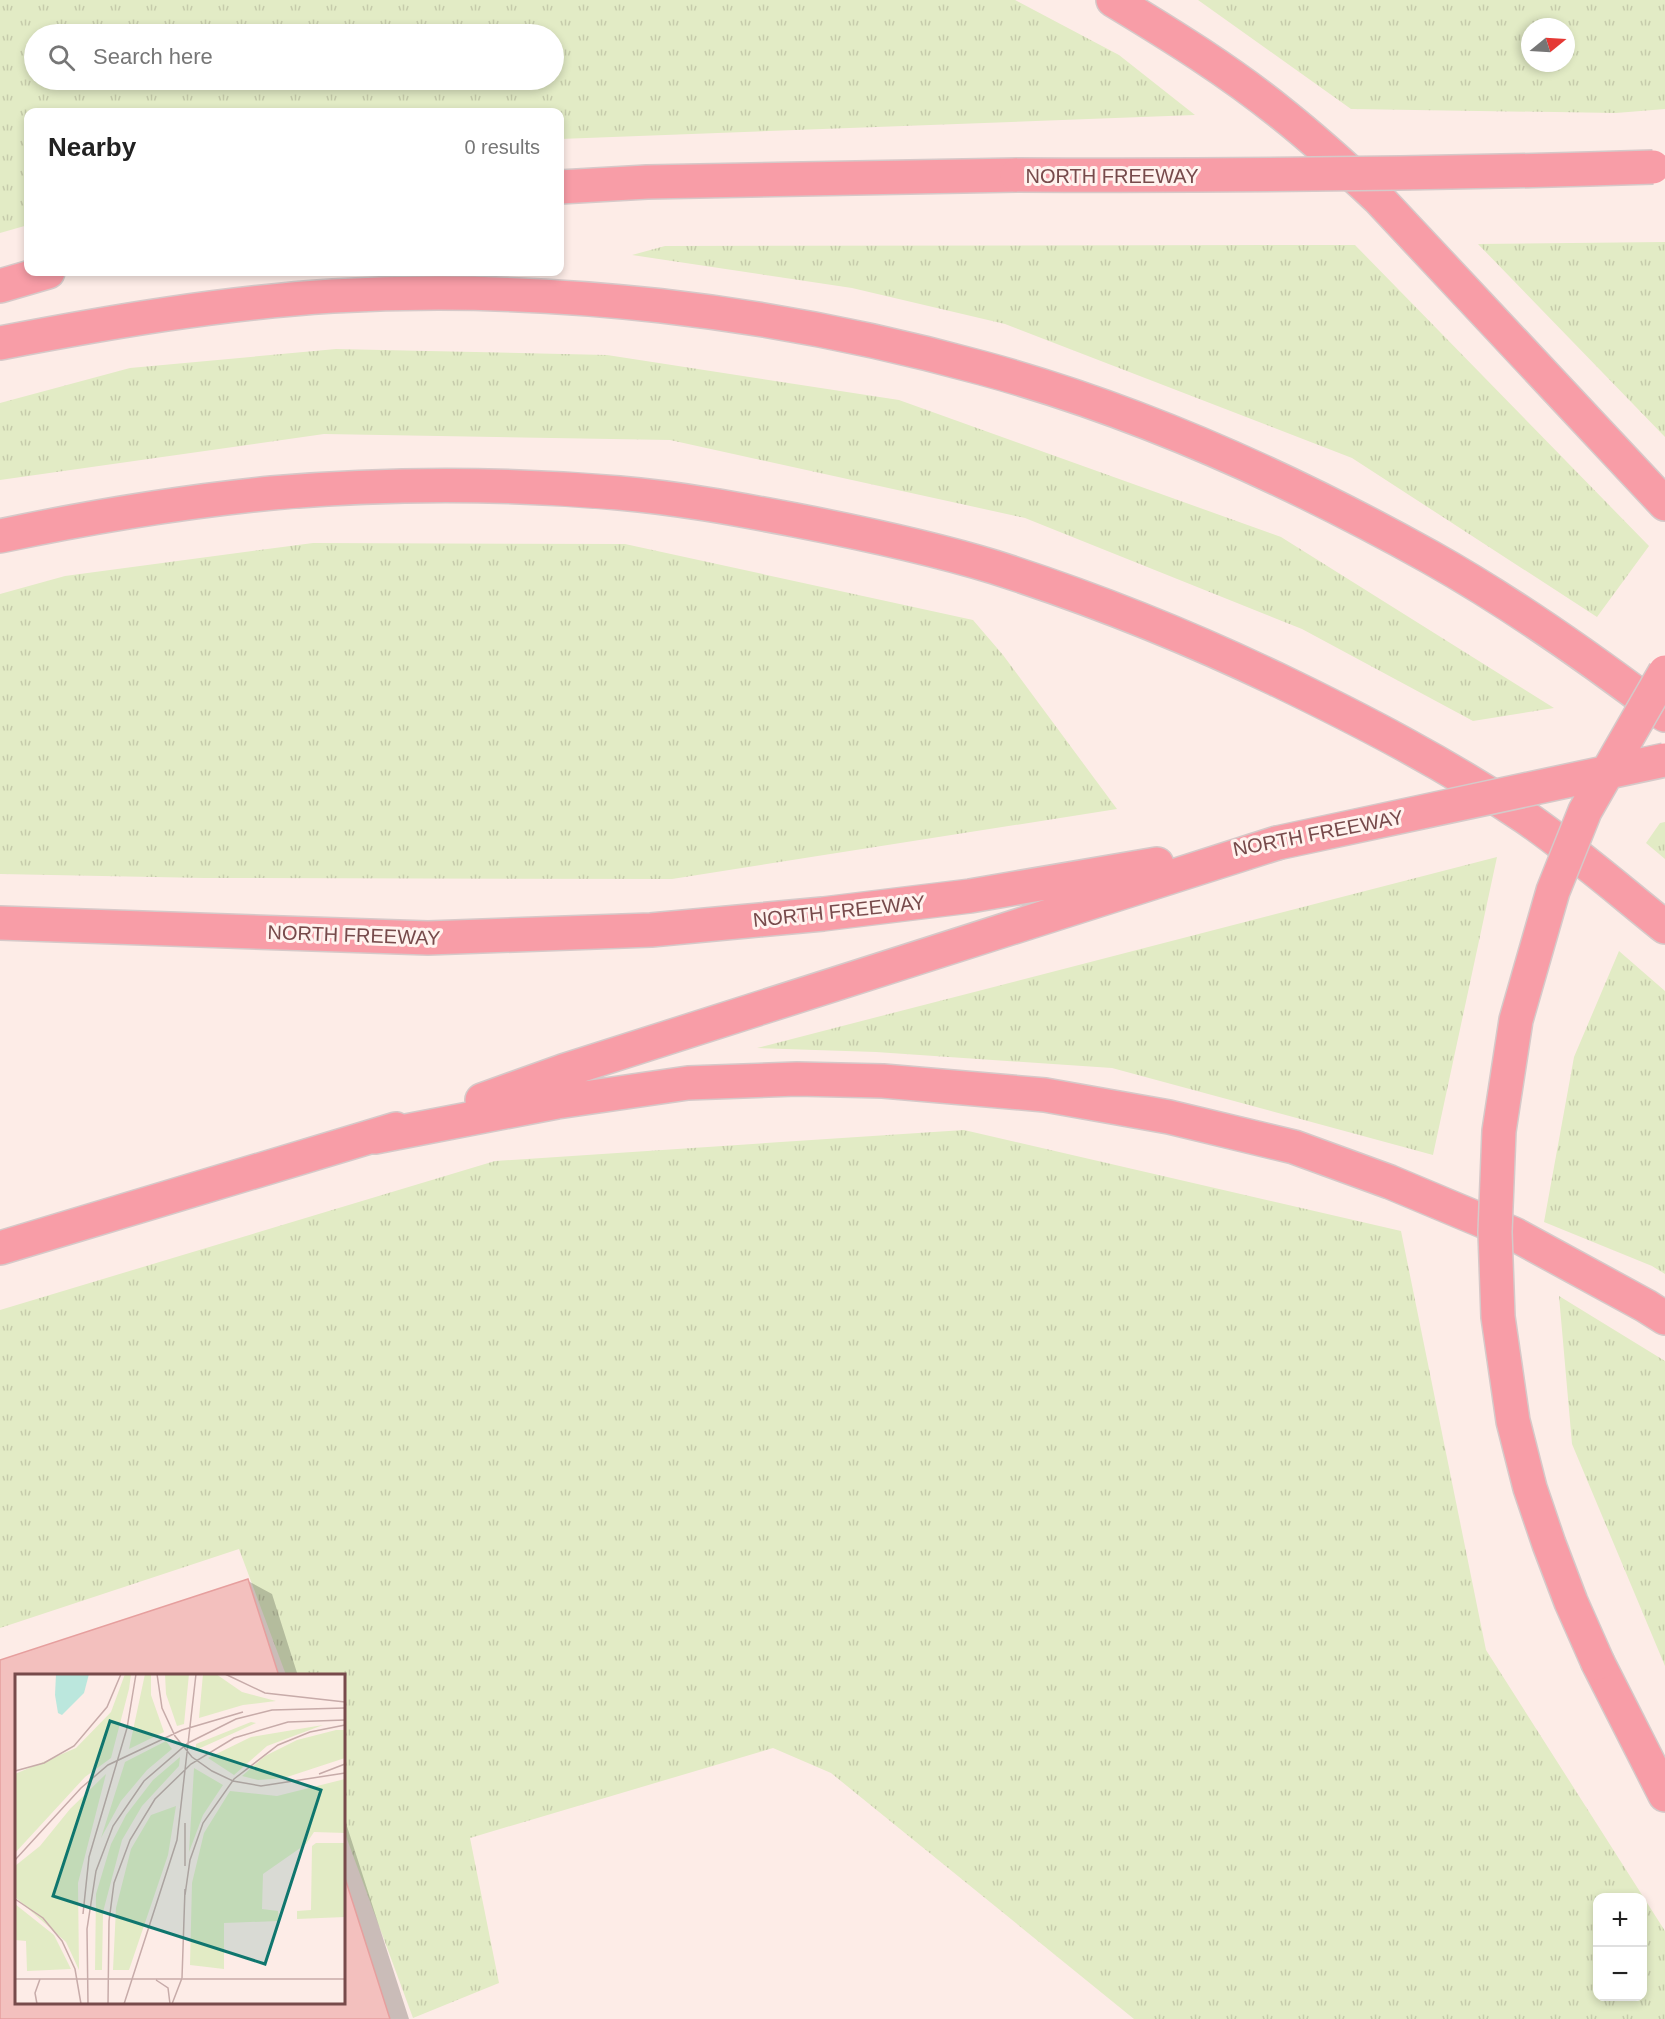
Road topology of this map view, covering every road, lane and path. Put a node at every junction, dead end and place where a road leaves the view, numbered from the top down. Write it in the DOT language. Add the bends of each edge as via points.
graph roads {
  1 [pos="1113,0"];
  2 [pos="1659,166"];
  3 [pos="564,187"];
  4 [pos="34,276"];
  5 [pos="0,286"];
  6 [pos="0,343"];
  7 [pos="1665,504"];
  8 [pos="0,536"];
  9 [pos="1665,672"];
  10 [pos="1665,715"];
  11 [pos="1665,760"];
  12 [pos="1277,843"];
  13 [pos="0,923"];
  14 [pos="1665,927"];
  15 [pos="375,1137"];
  16 [pos="0,1248"];
  17 [pos="1665,1318"];
  18 [pos="1598,1663"];
  19 [pos="1665,1770"];
  20 [pos="1665,1796"];
  1 -- 7 [label="highway" via="1218,67 1332,155 1378,198"];
  2 -- 3 [label="highway, NORTH FREEWAY, bridge" via="1465,173 1017,175"];
  4 -- 5 [label="highway"];
  6 -- 10 [label="highway" via="259,303 405,294 620,301 768,321 862,339 984,368 1052,390 1249,466 1442,564 1538,625"];
  8 -- 14 [label="highway" via="205,500 349,488 475,486 622,493 677,500 918,546 1121,611 1320,700 1525,817"];
  9 -- 18 [label="highway, bridge" via="1585,812 1553,891 1516,1020 1499,1131 1495,1232 1498,1317 1513,1421 1549,1544"];
  11 -- 12 [label="highway, NORTH FREEWAY, bridge"];
  12 -- 13 [label="highway, NORTH FREEWAY" via="970,896 651,930 429,938"];
  12 -- 15 [label="highway" via="563,1071"];
  15 -- 16 [label="highway"];
  15 -- 17 [label="highway" via="557,1102 688,1083 883,1081 1045,1095 1169,1117 1294,1147 1514,1234"];
  18 -- 19 [label="highway"];
  18 -- 20 [label="highway"];
}
